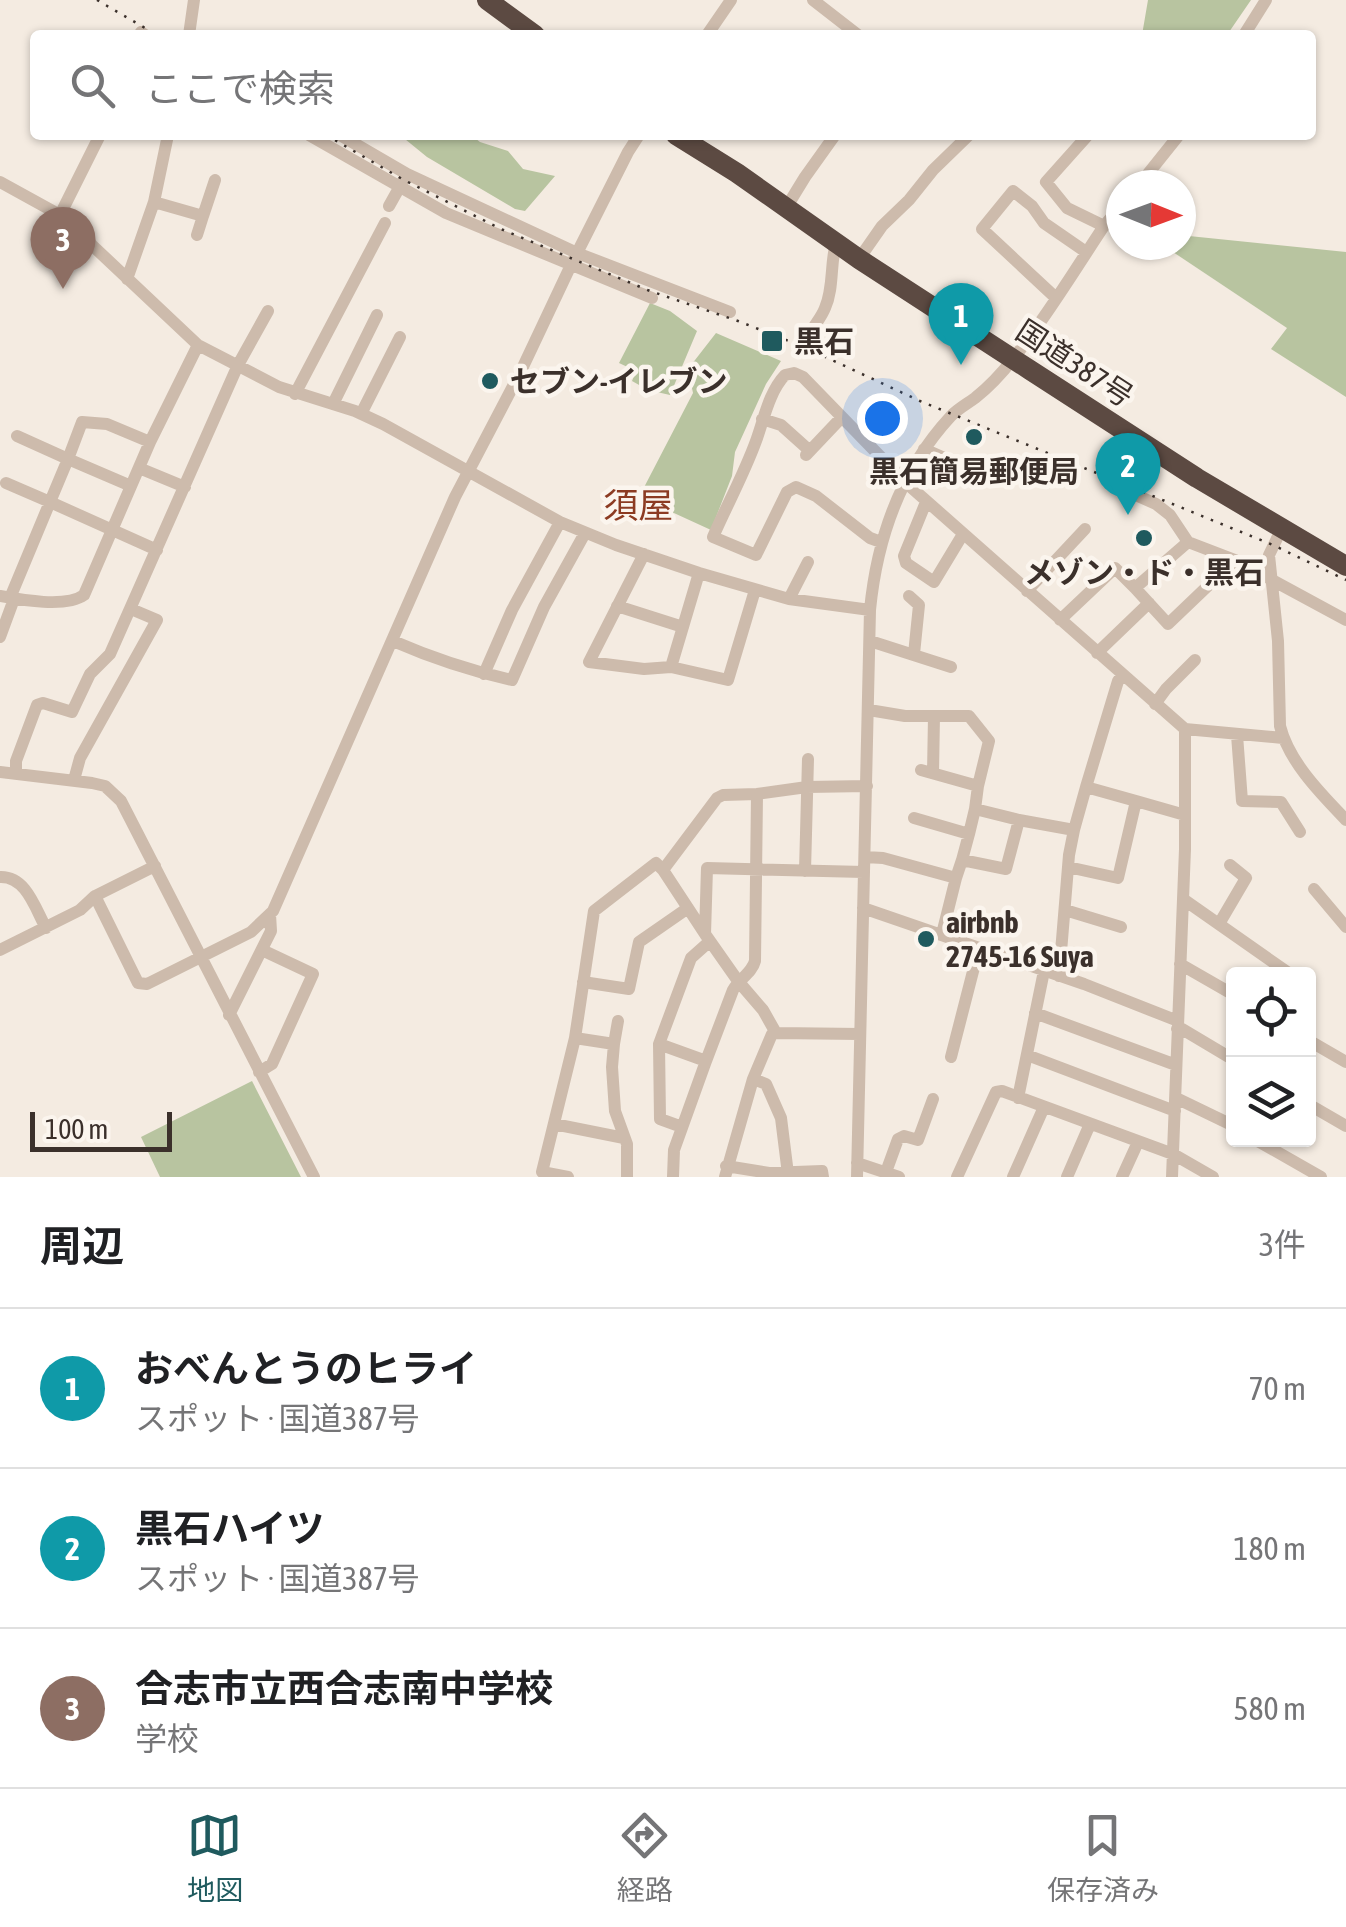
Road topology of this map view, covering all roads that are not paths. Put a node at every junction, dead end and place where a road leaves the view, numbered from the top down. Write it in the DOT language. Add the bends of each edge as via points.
graph roads {
  1 [pos="194,0"];
  2 [pos="488,0"];
  3 [pos="731,0"];
  4 [pos="814,0"];
  5 [pos="1266,0"];
  6 [pos="190,30"];
  7 [pos="529,30"];
  8 [pos="710,30"];
  9 [pos="852,30"];
  10 [pos="1247,30"];
  11 [pos="98,140"];
  12 [pos="167,140"];
  13 [pos="317,140"];
  14 [pos="349,140"];
  15 [pos="636,140"];
  16 [pos="684,140"];
  17 [pos="831,140"];
  18 [pos="965,140"];
  19 [pos="1084,140"];
  20 [pos="1175,140"];
  21 [pos="1151,170"];
  22 [pos="407,174"];
  23 [pos="215,180"];
  24 [pos="0,182"];
  25 [pos="399,188"];
  26 [pos="154,202"];
  27 [pos="389,206"];
  28 [pos="786,208"];
  29 [pos="60,215"];
  30 [pos="203,216"];
  31 [pos="385,223"];
  32 [pos="1106,224"];
  33 [pos="1104,226"];
  34 [pos="197,235"];
  35 [pos="836,243"];
  36 [pos="1086,252"];
  37 [pos="574,259"];
  38 [pos="860,259"];
  39 [pos="127,280"];
  40 [pos="652,298"];
  41 [pos="1056,298"];
  42 [pos="268,311"];
  43 [pos="730,312"];
  44 [pos="377,314"];
  45 [pos="812,330"];
  46 [pos="400,336"];
  47 [pos="198,345"];
  48 [pos="1014,359"];
  49 [pos="238,365"];
  50 [pos="296,394"];
  51 [pos="333,404"];
  52 [pos="361,414"];
  53 [pos="842,417"];
  54 [pos="762,419"];
  55 [pos="16,436"];
  56 [pos="150,442"];
  57 [pos="924,449"];
  58 [pos="68,459"];
  59 [pos="139,468"];
  60 [pos="468,471"];
  61 [pos="987,477"];
  62 [pos="905,482"];
  63 [pos="6,483"];
  64 [pos="1111,484"];
  65 [pos="131,486"];
  66 [pos="185,487"];
  67 [pos="50,502"];
  68 [pos="926,502"];
  69 [pos="560,522"];
  70 [pos="1282,528"];
  71 [pos="1085,529"];
  72 [pos="112,530"];
  73 [pos="585,533"];
  74 [pos="962,534"];
  75 [pos="881,542"];
  76 [pos="1188,542"];
  77 [pos="157,550"];
  78 [pos="644,554"];
  79 [pos="1234,560"];
  80 [pos="808,562"];
  81 [pos="1346,566"];
  82 [pos="699,573"];
  83 [pos="1272,580"];
  84 [pos="1135,588"];
  85 [pos="755,590"];
  86 [pos="1027,591"];
  87 [pos="909,596"];
  88 [pos="8,598"];
  89 [pos="789,599"];
  90 [pos="1149,603"];
  91 [pos="617,606"];
  92 [pos="131,609"];
  93 [pos="870,610"];
  94 [pos="1060,620"];
  95 [pos="1346,620"];
  96 [pos="683,627"];
  97 [pos="0,638"];
  98 [pos="393,640"];
  99 [pos="870,640"];
  100 [pos="1097,653"];
  101 [pos="914,654"];
  102 [pos="1195,660"];
  103 [pos="671,667"];
  104 [pos="951,667"];
  105 [pos="484,674"];
  106 [pos="1122,675"];
  107 [pos="1156,704"];
  108 [pos="869,710"];
  109 [pos="934,716"];
  110 [pos="1185,729"];
  111 [pos="1237,735"];
  112 [pos="1283,738"];
  113 [pos="808,758"];
  114 [pos="0,772"];
  115 [pos="16,774"];
  116 [pos="74,780"];
  117 [pos="866,786"];
  118 [pos="978,786"];
  119 [pos="1086,786"];
  120 [pos="807,787"];
  121 [pos="757,794"];
  122 [pos="1136,801"];
  123 [pos="975,809"];
  124 [pos="1186,815"];
  125 [pos="914,818"];
  126 [pos="1018,820"];
  127 [pos="1346,820"];
  128 [pos="1074,830"];
  129 [pos="1300,832"];
  130 [pos="968,834"];
  131 [pos="865,857"];
  132 [pos="962,860"];
  133 [pos="1230,865"];
  134 [pos="155,866"];
  135 [pos="1068,867"];
  136 [pos="756,869"];
  137 [pos="663,870"];
  138 [pos="805,871"];
  139 [pos="864,872"];
  140 [pos="0,877"];
  141 [pos="956,878"];
  142 [pos="1314,889"];
  143 [pos="95,896"];
  144 [pos="1183,899"];
  145 [pos="688,908"];
  146 [pos="863,908"];
  147 [pos="1065,910"];
  148 [pos="270,914"];
  149 [pos="1219,924"];
  150 [pos="1120,927"];
  151 [pos="1346,927"];
  152 [pos="46,928"];
  153 [pos="942,934"];
  154 [pos="707,938"];
  155 [pos="979,948"];
  156 [pos="0,950"];
  157 [pos="262,950"];
  158 [pos="199,958"];
  159 [pos="1180,964"];
  160 [pos="1280,967"];
  161 [pos="1044,971"];
  162 [pos="1059,976"];
  163 [pos="738,981"];
  164 [pos="582,982"];
  165 [pos="1226,990"];
  166 [pos="1035,1014"];
  167 [pos="229,1015"];
  168 [pos="618,1020"];
  169 [pos="1177,1025"];
  170 [pos="776,1032"];
  171 [pos="860,1034"];
  172 [pos="574,1038"];
  173 [pos="614,1044"];
  174 [pos="659,1044"];
  175 [pos="1316,1045"];
  176 [pos="1026,1055"];
  177 [pos="1229,1057"];
  178 [pos="951,1058"];
  179 [pos="706,1061"];
  180 [pos="1346,1062"];
  181 [pos="1176,1065"];
  182 [pos="259,1072"];
  183 [pos="753,1079"];
  184 [pos="1018,1098"];
  185 [pos="933,1100"];
  186 [pos="1175,1104"];
  187 [pos="1044,1107"];
  188 [pos="1316,1109"];
  189 [pos="1226,1123"];
  190 [pos="554,1124"];
  191 [pos="1090,1124"];
  192 [pos="1346,1126"];
  193 [pos="682,1127"];
  194 [pos="624,1138"];
  195 [pos="1138,1142"];
  196 [pos="1268,1147"];
  197 [pos="1172,1154"];
  198 [pos="857,1170"];
  199 [pos="726,1172"];
  200 [pos="788,1174"];
  201 [pos="892,1174"];
  202 [pos="314,1177"];
  203 [pos="568,1177"];
  204 [pos="626,1177"];
  205 [pos="672,1177"];
  206 [pos="822,1177"];
  207 [pos="957,1177"];
  208 [pos="1013,1177"];
  209 [pos="1068,1177"];
  210 [pos="1122,1177"];
  211 [pos="1172,1177"];
  212 [pos="1213,1177"];
  213 [pos="1321,1177"];
  1 -- 6 [label="street"];
  2 -- 7 [label="highway"];
  3 -- 8 [label="street"];
  4 -- 9 [label="street"];
  5 -- 10 [label="street"];
  11 -- 29 [label="street"];
  12 -- 26 [label="street"];
  13 -- 25 [label="street"];
  14 -- 22 [label="street"];
  15 -- 37 [label="street"];
  16 -- 28 [label="highway, 国道387号"];
  17 -- 28 [label="street"];
  18 -- 38 [label="street" via="882,226"];
  19 -- 33 [label="street" via="1046,182 1067,208"];
  20 -- 21 [label="street"];
  22 -- 25 [label="street"];
  22 -- 37 [label="street"];
  23 -- 30 [label="street"];
  24 -- 29 [label="street"];
  25 -- 27 [label="street"];
  25 -- 37 [label="street" via="446,213"];
  26 -- 30 [label="street"];
  26 -- 39 [label="street"];
  28 -- 35 [label="highway, 国道387号"];
  29 -- 39 [label="street"];
  30 -- 34 [label="street"];
  31 -- 50 [label="street"];
  32 -- 33 [label="street"];
  33 -- 36 [label="street"];
  35 -- 38 [label="highway, 国道387号"];
  35 -- 45 [label="street" via="826,306"];
  36 -- 41 [label="street"];
  36 -- 41 [label="street" via="1013,191 982,229"];
  37 -- 40 [label="street"];
  37 -- 43 [label="street"];
  37 -- 60 [label="street"];
  38 -- 48 [label="highway, 国道387号"];
  39 -- 47 [label="street"];
  41 -- 48 [label="street"];
  42 -- 49 [label="street"];
  44 -- 51 [label="street"];
  46 -- 52 [label="street"];
  47 -- 49 [label="street"];
  47 -- 56 [label="street"];
  48 -- 57 [label="street"];
  48 -- 70 [label="highway, 国道387号"];
  49 -- 50 [label="street"];
  49 -- 66 [label="street"];
  50 -- 51 [label="street"];
  51 -- 52 [label="street"];
  52 -- 60 [label="street"];
  53 -- 54 [label="street" via="808,454 780,425"];
  53 -- 54 [label="street" via="794,373 781,378"];
  53 -- 62 [label="street"];
  54 -- 75 [label="street" via="714,538 756,555 787,492 796,488"];
  55 -- 58 [label="street"];
  56 -- 58 [label="street" via="107,424 82,422"];
  56 -- 59 [label="street"];
  57 -- 61 [label="street"];
  57 -- 62 [label="street"];
  58 -- 65 [label="street"];
  58 -- 67 [label="street"];
  59 -- 65 [label="street"];
  59 -- 66 [label="street"];
  60 -- 69 [label="street"];
  60 -- 98 [label="street"];
  62 -- 68 [label="street"];
  62 -- 75 [label="street"];
  63 -- 67 [label="street"];
  64 -- 76 [label="street" via="1156,504"];
  65 -- 72 [label="street"];
  66 -- 77 [label="street"];
  67 -- 72 [label="street"];
  67 -- 88 [label="street"];
  68 -- 74 [label="street"];
  68 -- 74 [label="street" via="906,563 934,582"];
  69 -- 73 [label="street"];
  69 -- 105 [label="street"];
  70 -- 81 [label="highway, 国道387号"];
  70 -- 83 [label="street" via="1269,555"];
  71 -- 86 [label="street"];
  72 -- 77 [label="street"];
  72 -- 88 [label="street" via="79,600"];
  73 -- 78 [label="street"];
  73 -- 105 [label="street" via="512,680"];
  74 -- 86 [label="street"];
  75 -- 93 [label="street"];
  76 -- 79 [label="street"];
  76 -- 84 [label="street"];
  77 -- 92 [label="street"];
  78 -- 82 [label="street"];
  78 -- 91 [label="street"];
  79 -- 83 [label="street"];
  79 -- 90 [label="street" via="1168,624"];
  80 -- 89 [label="street"];
  82 -- 85 [label="street"];
  82 -- 96 [label="street"];
  83 -- 95 [label="street"];
  83 -- 112 [label="street"];
  84 -- 90 [label="street"];
  84 -- 94 [label="street" via="1115,568"];
  85 -- 89 [label="street"];
  85 -- 103 [label="street" via="728,680"];
  86 -- 94 [label="street"];
  87 -- 101 [label="street" via="919,605"];
  88 -- 97 [label="street"];
  89 -- 93 [label="street"];
  90 -- 100 [label="street"];
  91 -- 96 [label="street"];
  91 -- 103 [label="street" via="589,662"];
  92 -- 115 [label="street" via="72,712 37,705"];
  92 -- 116 [label="street" via="156,620"];
  93 -- 99 [label="street"];
  94 -- 100 [label="street"];
  96 -- 103 [label="street"];
  98 -- 105 [label="street"];
  98 -- 148 [label="street"];
  99 -- 101 [label="street"];
  99 -- 108 [label="street"];
  100 -- 106 [label="street"];
  101 -- 104 [label="street"];
  102 -- 107 [label="street"];
  106 -- 107 [label="street"];
  106 -- 119 [label="street"];
  107 -- 110 [label="street"];
  108 -- 109 [label="street"];
  108 -- 117 [label="street"];
  109 -- 118 [label="street" via="927,772"];
  109 -- 118 [label="street" via="969,716 989,742"];
  110 -- 111 [label="street"];
  110 -- 124 [label="street"];
  111 -- 112 [label="street"];
  111 -- 129 [label="street" via="1242,801 1281,802"];
  112 -- 127 [label="street"];
  113 -- 120 [label="street"];
  114 -- 115 [label="street"];
  115 -- 116 [label="street"];
  116 -- 134 [label="street" via="114,792"];
  117 -- 120 [label="street"];
  117 -- 131 [label="street"];
  118 -- 123 [label="street"];
  119 -- 122 [label="street"];
  119 -- 128 [label="street"];
  120 -- 121 [label="street"];
  120 -- 138 [label="street"];
  121 -- 136 [label="street"];
  121 -- 137 [label="street" via="718,798"];
  122 -- 124 [label="street"];
  122 -- 135 [label="street" via="1118,878"];
  123 -- 126 [label="street"];
  123 -- 130 [label="street"];
  124 -- 144 [label="street"];
  125 -- 130 [label="street"];
  126 -- 128 [label="street"];
  126 -- 132 [label="street" via="1006,869"];
  128 -- 135 [label="street"];
  130 -- 132 [label="street"];
  131 -- 139 [label="street"];
  131 -- 141 [label="street"];
  132 -- 141 [label="street"];
  133 -- 149 [label="street" via="1246,878"];
  134 -- 143 [label="street"];
  134 -- 158 [label="street"];
  135 -- 147 [label="street"];
  136 -- 138 [label="street"];
  136 -- 154 [label="street" via="707,868"];
  136 -- 163 [label="street" via="753,968"];
  137 -- 145 [label="street"];
  137 -- 164 [label="street" via="656,863 594,911"];
  138 -- 139 [label="street"];
  139 -- 146 [label="street"];
  140 -- 152 [label="street" via="24,888"];
  141 -- 153 [label="street"];
  142 -- 151 [label="street"];
  143 -- 152 [label="street"];
  143 -- 158 [label="street" via="138,983"];
  144 -- 149 [label="street"];
  144 -- 159 [label="street"];
  145 -- 154 [label="street"];
  145 -- 164 [label="street" via="638,942 628,989"];
  146 -- 153 [label="street"];
  146 -- 171 [label="street"];
  147 -- 150 [label="street"];
  147 -- 162 [label="street"];
  148 -- 157 [label="street"];
  148 -- 158 [label="street"];
  149 -- 160 [label="street"];
  152 -- 156 [label="street"];
  153 -- 155 [label="street"];
  154 -- 163 [label="street"];
  154 -- 174 [label="street" via="692,958"];
  155 -- 161 [label="street"];
  155 -- 178 [label="street"];
  157 -- 167 [label="street"];
  157 -- 182 [label="street" via="313,974 272,1064"];
  158 -- 167 [label="street"];
  159 -- 165 [label="street"];
  159 -- 169 [label="street"];
  161 -- 162 [label="street"];
  161 -- 166 [label="street"];
  162 -- 169 [label="street"];
  163 -- 170 [label="street"];
  163 -- 179 [label="street"];
  164 -- 172 [label="street"];
  166 -- 176 [label="street"];
  166 -- 181 [label="street"];
  167 -- 182 [label="street"];
  168 -- 173 [label="street"];
  169 -- 177 [label="street"];
  169 -- 181 [label="street"];
  170 -- 171 [label="street"];
  170 -- 183 [label="street"];
  171 -- 198 [label="street"];
  172 -- 173 [label="street"];
  172 -- 190 [label="street"];
  173 -- 194 [label="street" via="614,1111"];
  174 -- 179 [label="street"];
  174 -- 193 [label="street" via="660,1119"];
  175 -- 180 [label="street"];
  176 -- 184 [label="street"];
  176 -- 186 [label="street"];
  179 -- 193 [label="street"];
  181 -- 186 [label="street"];
  182 -- 202 [label="street"];
  183 -- 199 [label="street"];
  183 -- 200 [label="street" via="766,1084 781,1118"];
  184 -- 187 [label="street"];
  184 -- 207 [label="street" via="996,1092"];
  185 -- 201 [label="street" via="918,1140 898,1138"];
  186 -- 189 [label="street"];
  186 -- 197 [label="street"];
  187 -- 191 [label="street"];
  187 -- 208 [label="street"];
  188 -- 192 [label="street"];
  190 -- 194 [label="street"];
  190 -- 203 [label="street" via="542,1172"];
  191 -- 195 [label="street"];
  191 -- 209 [label="street"];
  193 -- 205 [label="street"];
  194 -- 204 [label="street"];
  195 -- 197 [label="street"];
  195 -- 210 [label="street"];
  196 -- 213 [label="street"];
  197 -- 211 [label="street"];
  197 -- 212 [label="street"];
  198 -- 201 [label="street"];
  199 -- 200 [label="street"];
  200 -- 206 [label="street" via="822,1171"];
}
